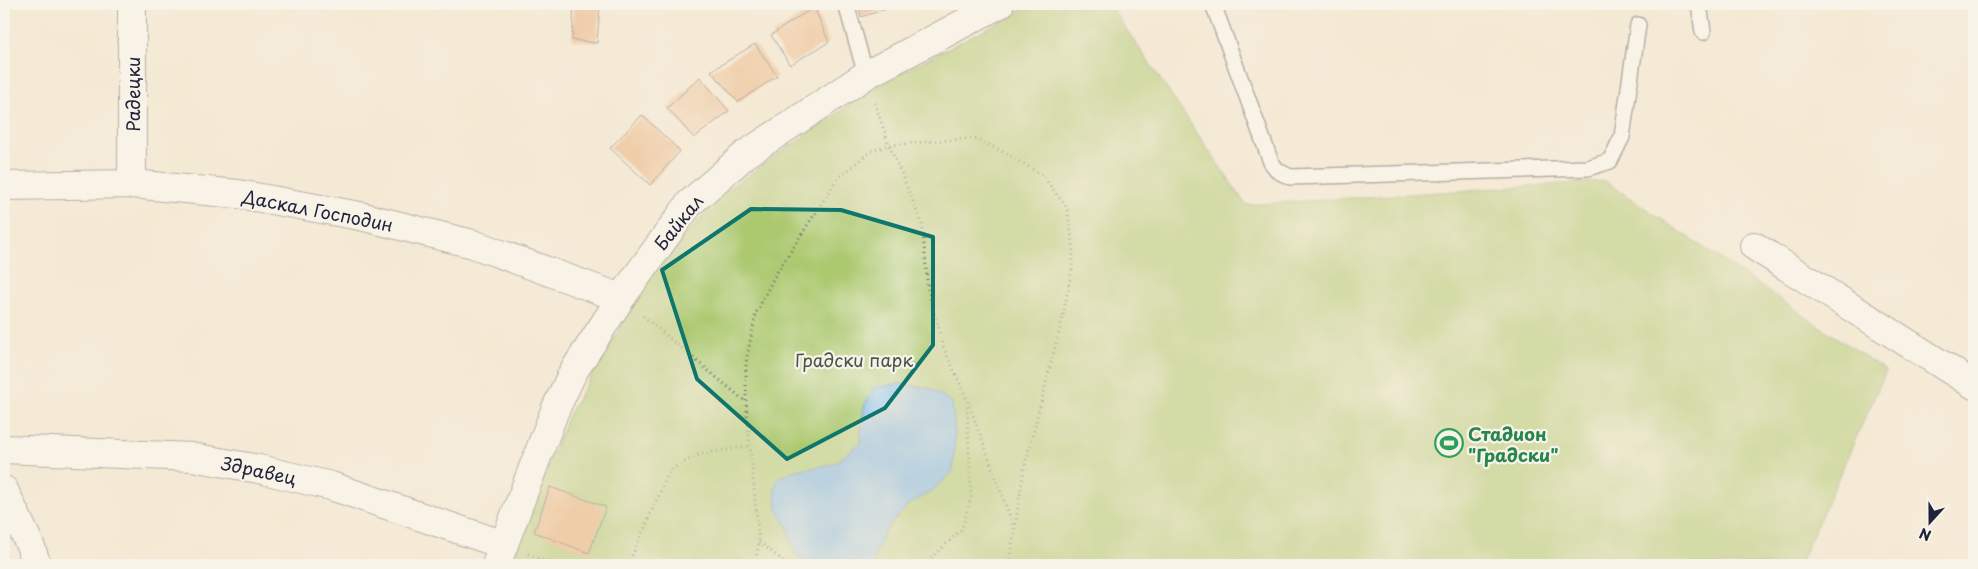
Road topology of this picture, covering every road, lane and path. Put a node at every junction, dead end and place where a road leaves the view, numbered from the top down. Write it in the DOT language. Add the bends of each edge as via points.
graph roads {
  1 [pos="132,4"];
  2 [pos="846,4"];
  3 [pos="1000,4"];
  4 [pos="1213,4"];
  5 [pos="1699,4"];
  6 [pos="1638,25"];
  7 [pos="1703,32"];
  8 [pos="866,75"];
  9 [pos="889,145"];
  10 [pos="132,184"];
  11 [pos="4,186"];
  12 [pos="1754,246"];
  13 [pos="621,298"];
  14 [pos="1974,385"];
  15 [pos="967,399"];
  16 [pos="746,402"];
  17 [pos="750,446"];
  18 [pos="4,448"];
  19 [pos="4,490"];
  20 [pos="1014,526"];
  21 [pos="759,542"];
  22 [pos="500,555"];
  23 [pos="37,565"];
  24 [pos="628,565"];
  25 [pos="755,565"];
  26 [pos="788,565"];
  27 [pos="924,565"];
  28 [pos="1009,565"];
  1 -- 10 [label="street, Радецки"];
  2 -- 8 [label="lane"];
  3 -- 8 [label="street, Байкал"];
  4 -- 6 [label="lane" via="1271,162 1278,171 1290,177 1588,168 1610,161 1622,137"];
  5 -- 7 [label="lane"];
  8 -- 9 [label="path"];
  8 -- 13 [label="street, Байкал" via="746,154 690,203"];
  9 -- 15 [label="path" via="922,223 928,289 944,349"];
  9 -- 16 [label="path" via="871,152 838,178 774,277 756,313 746,362"];
  9 -- 20 [label="path" via="974,138 1042,175 1067,208 1073,245 1072,269 1064,316 1024,469"];
  10 -- 11 [label="street, Даскал Господин"];
  10 -- 13 [label="street, Даскал Господин" via="238,194 360,216 473,244"];
  12 -- 14 [label="street"];
  13 -- 16 [label="path"];
  13 -- 22 [label="street, Байкал" via="573,372 555,410"];
  15 -- 20 [label="path"];
  15 -- 27 [label="path" via="971,497 962,529"];
  16 -- 17 [label="path"];
  17 -- 21 [label="path"];
  17 -- 24 [label="path" via="700,454 670,470"];
  18 -- 22 [label="street, Здравец" via="192,457 259,469 392,505"];
  19 -- 23 [label="street"];
  20 -- 28 [label="path"];
  21 -- 25 [label="path"];
  21 -- 26 [label="path"];
}
